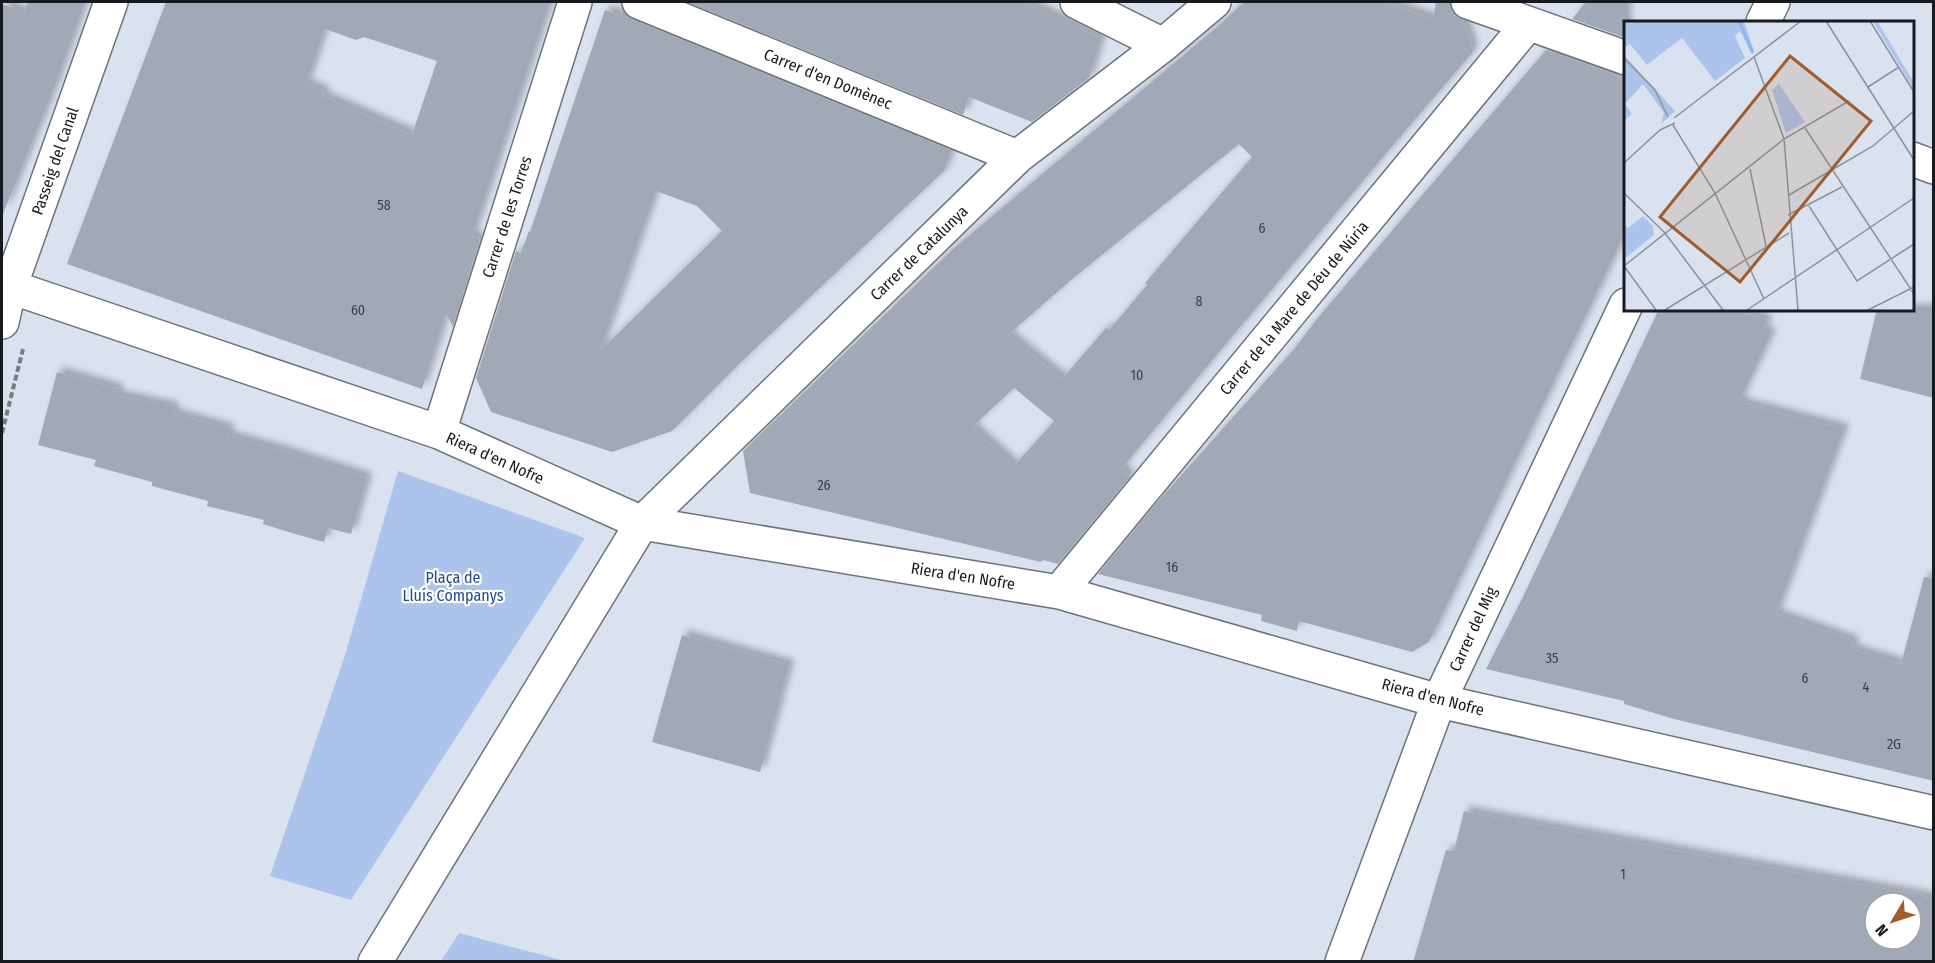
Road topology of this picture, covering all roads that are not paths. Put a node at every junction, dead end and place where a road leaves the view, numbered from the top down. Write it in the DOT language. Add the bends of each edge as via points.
graph roads {
  1 [pos="111,2"];
  2 [pos="575,2"];
  3 [pos="639,2"];
  4 [pos="1077,2"];
  5 [pos="1214,2"];
  6 [pos="1468,2"];
  7 [pos="1773,2"];
  8 [pos="1764,21"];
  9 [pos="1528,24"];
  10 [pos="1163,45"];
  11 [pos="1624,57"];
  12 [pos="1017,157"];
  13 [pos="1914,160"];
  14 [pos="1934,166"];
  15 [pos="16,289"];
  16 [pos="1624,309"];
  17 [pos="2,322"];
  18 [pos="439,432"];
  19 [pos="642,523"];
  20 [pos="1059,592"];
  21 [pos="1439,701"];
  22 [pos="1934,813"];
  23 [pos="375,962"];
  24 [pos="1342,962"];
  1 -- 15 [label="street, Passeig del Canal"];
  2 -- 18 [label="street, Carrer de les Torres"];
  3 -- 12 [label="street, Carrer d'en Domènec"];
  4 -- 10 [label="street"];
  5 -- 10 [label="street, Carrer de Catalunya"];
  6 -- 9 [label="street"];
  7 -- 8 [label="street"];
  9 -- 11 [label="street"];
  9 -- 20 [label="street, Carrer de la Mare de Déu de Núria"];
  10 -- 12 [label="street, Carrer de Catalunya"];
  12 -- 19 [label="street, Carrer de Catalunya"];
  13 -- 14 [label="street"];
  15 -- 17 [label="street, Passeig del Canal"];
  15 -- 18 [label="street, Riera d'en Nofre"];
  16 -- 21 [label="street, Carrer del Mig"];
  18 -- 19 [label="street, Riera d'en Nofre"];
  19 -- 20 [label="street, Riera d'en Nofre"];
  19 -- 23 [label="street"];
  20 -- 21 [label="street, Riera d'en Nofre"];
  21 -- 22 [label="street, Riera d'en Nofre"];
  21 -- 24 [label="street, Carrer del Mig"];
}
